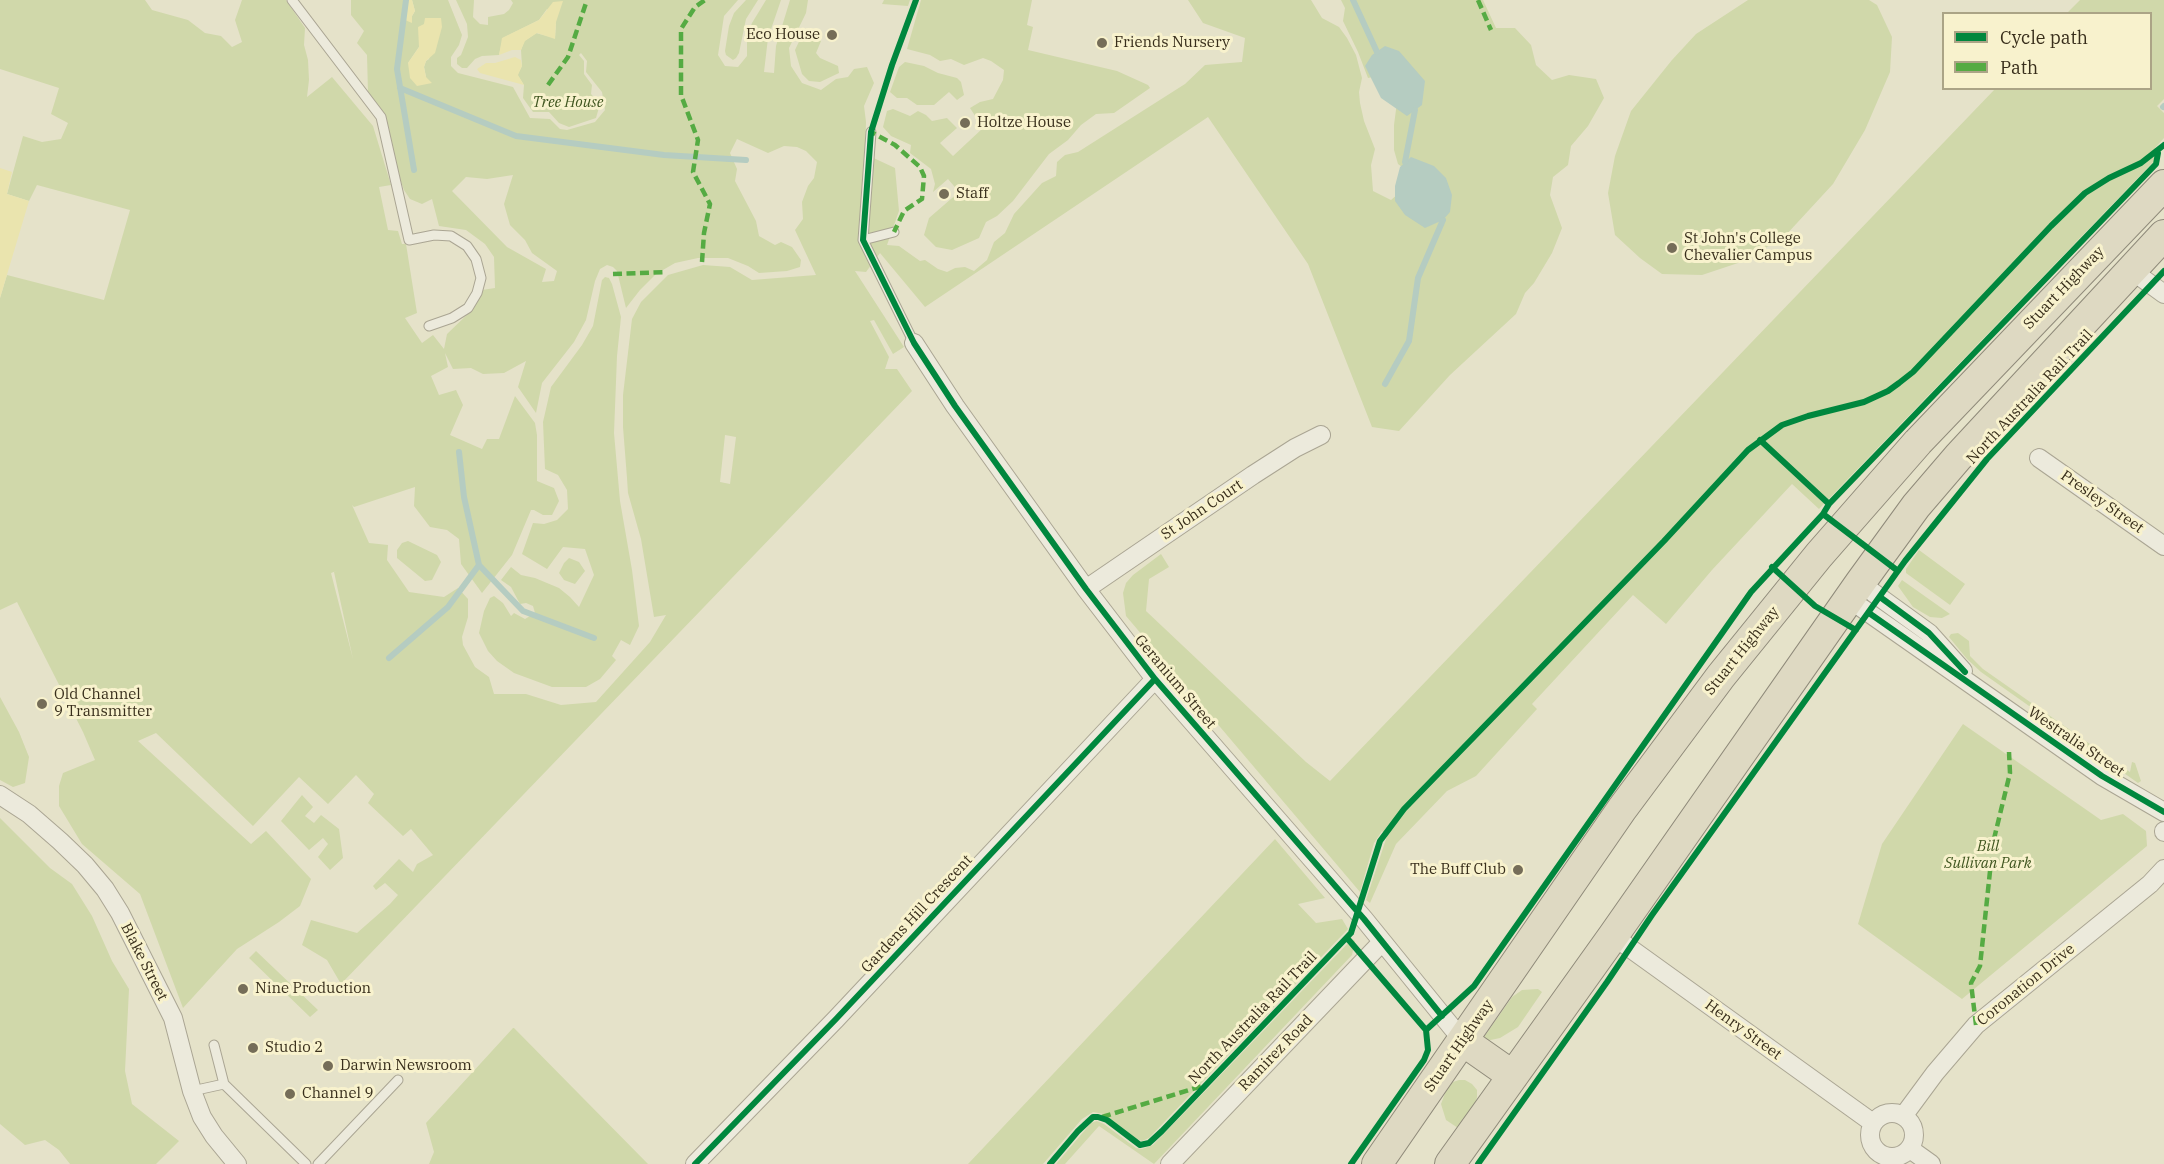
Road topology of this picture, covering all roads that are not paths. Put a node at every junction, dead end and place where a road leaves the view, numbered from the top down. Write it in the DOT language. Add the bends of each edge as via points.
graph roads {
  1 [pos="292,0"];
  2 [pos="871,132"];
  3 [pos="2164,185"];
  4 [pos="894,232"];
  5 [pos="2164,235"];
  6 [pos="863,240"];
  7 [pos="2104,248"];
  8 [pos="2131,270"];
  9 [pos="2164,294"];
  10 [pos="429,326"];
  11 [pos="914,343"];
  12 [pos="1321,435"];
  13 [pos="2039,458"];
  14 [pos="2164,546"];
  15 [pos="1813,563"];
  16 [pos="1086,589"];
  17 [pos="1854,591"];
  18 [pos="1155,679"];
  19 [pos="0,795"];
  20 [pos="2164,812"];
  21 [pos="2164,869"];
  22 [pos="1613,936"];
  23 [pos="1382,942"];
  24 [pos="1463,1041"];
  25 [pos="214,1045"];
  26 [pos="1514,1076"];
  27 [pos="398,1080"];
  28 [pos="224,1084"];
  29 [pos="192,1091"];
  30 [pos="1904,1115"];
  31 [pos="1873,1123"];
  32 [pos="1910,1149"];
  33 [pos="1877,1159"];
  34 [pos="1455,1162"];
  35 [pos="237,1164"];
  36 [pos="306,1164"];
  37 [pos="318,1164"];
  38 [pos="695,1164"];
  39 [pos="1170,1164"];
  40 [pos="1377,1164"];
  41 [pos="1931,1164"];
  1 -- 10 [label="lane" via="381,117 409,240 451,236 476,259 481,278 468,308"];
  2 -- 6 [label="lane"];
  3 -- 7 [label="highway, Stuart Highway"];
  4 -- 6 [label="lane"];
  5 -- 8 [label="highway"];
  6 -- 11 [label="lane"];
  7 -- 8 [label="highway"];
  7 -- 15 [label="highway, Stuart Highway" via="1918,442"];
  8 -- 9 [label="street"];
  8 -- 17 [label="highway" via="1938,479"];
  11 -- 16 [label="street, Geranium Street"];
  12 -- 16 [label="street, St John Court" via="1295,448"];
  13 -- 14 [label="street, Presley Street"];
  15 -- 17 [label="highway, Westralia Street"];
  15 -- 24 [label="highway, Stuart Highway" via="1721,676 1622,809"];
  16 -- 18 [label="street, Geranium Street"];
  17 -- 20 [label="street, Westralia Street" via="1929,633 1978,688 2102,776"];
  17 -- 22 [label="highway"];
  18 -- 23 [label="street, Geranium Street"];
  18 -- 38 [label="street, Gardens Hill Crescent"];
  19 -- 29 [label="street, Blake Street" via="60,841 105,889 172,1018"];
  21 -- 30 [label="street, Coronation Drive" via="1976,1025"];
  22 -- 26 [label="highway"];
  22 -- 31 [label="street, Henry Street"];
  23 -- 24 [label="street, Geranium Street"];
  23 -- 39 [label="street, Ramirez Road"];
  24 -- 26 [label="highway"];
  24 -- 40 [label="highway, Stuart Highway"];
  25 -- 28 [label="lane"];
  26 -- 34 [label="highway"];
  27 -- 37 [label="lane"];
  28 -- 29 [label="lane"];
  28 -- 36 [label="lane"];
  29 -- 35 [label="street, Blake Street" via="202,1117"];
  30 -- 31 [label="street" via="1883,1114"];
  30 -- 32 [label="street" via="1915,1135"];
  31 -- 33 [label="street" via="1870,1136"];
  32 -- 33 [label="street" via="1899,1156"];
  32 -- 41 [label="street"];
}
